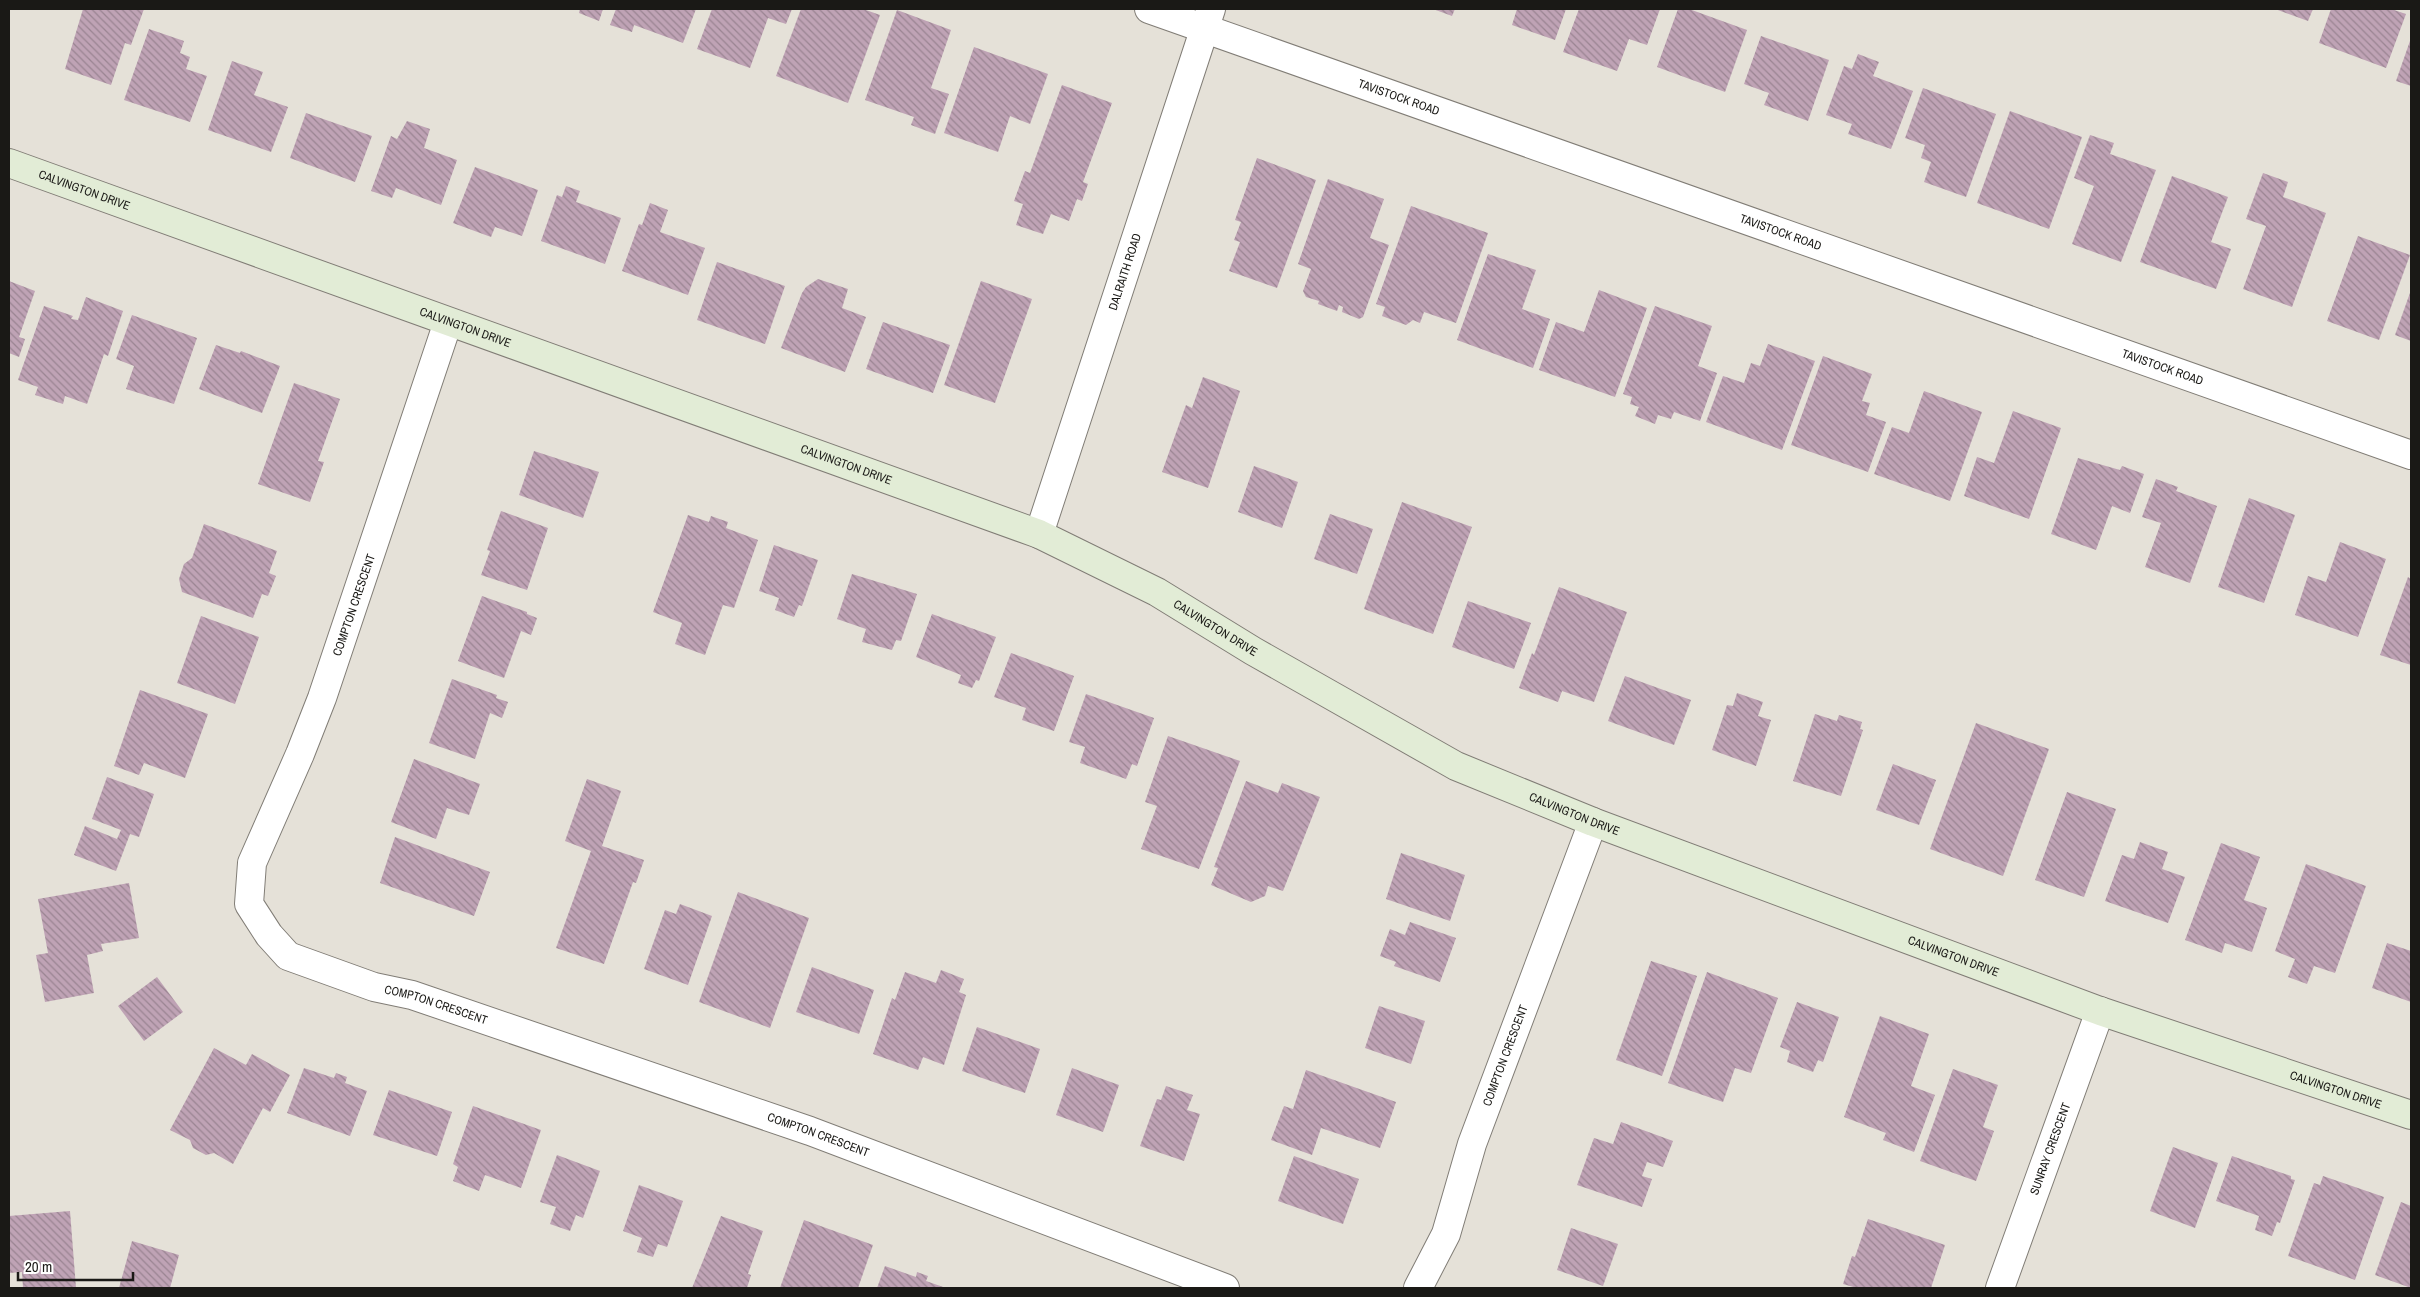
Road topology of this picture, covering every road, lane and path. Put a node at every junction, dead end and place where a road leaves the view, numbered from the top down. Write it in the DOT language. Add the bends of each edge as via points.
graph roads {
  1 [pos="1149,9"];
  2 [pos="1208,19"];
  3 [pos="9,163"];
  4 [pos="448,322"];
  5 [pos="2411,455"];
  6 [pos="1040,534"];
  7 [pos="1593,822"];
  8 [pos="2100,1011"];
  9 [pos="2411,1116"];
  10 [pos="1225,1288"];
  11 [pos="1418,1288"];
  12 [pos="2000,1288"];
  1 -- 2 [label="street, TAVISTOCK ROAD"];
  2 -- 5 [label="street, TAVISTOCK ROAD"];
  2 -- 6 [label="street, DALRAITH ROAD"];
  3 -- 4 [label="street, CALVINGTON DRIVE"];
  4 -- 6 [label="street, CALVINGTON DRIVE"];
  4 -- 10 [label="street, COMPTON CRESCENT" via="322,698 252,863 249,904 269,934 288,956 810,1131"];
  6 -- 7 [label="street, CALVINGTON DRIVE" via="1158,592 1252,651 1456,766"];
  7 -- 8 [label="street, CALVINGTON DRIVE"];
  7 -- 11 [label="street, COMPTON CRESCENT" via="1472,1144 1446,1234"];
  8 -- 9 [label="street, CALVINGTON DRIVE"];
  8 -- 12 [label="street, SUNRAY CRESCENT"];
}
